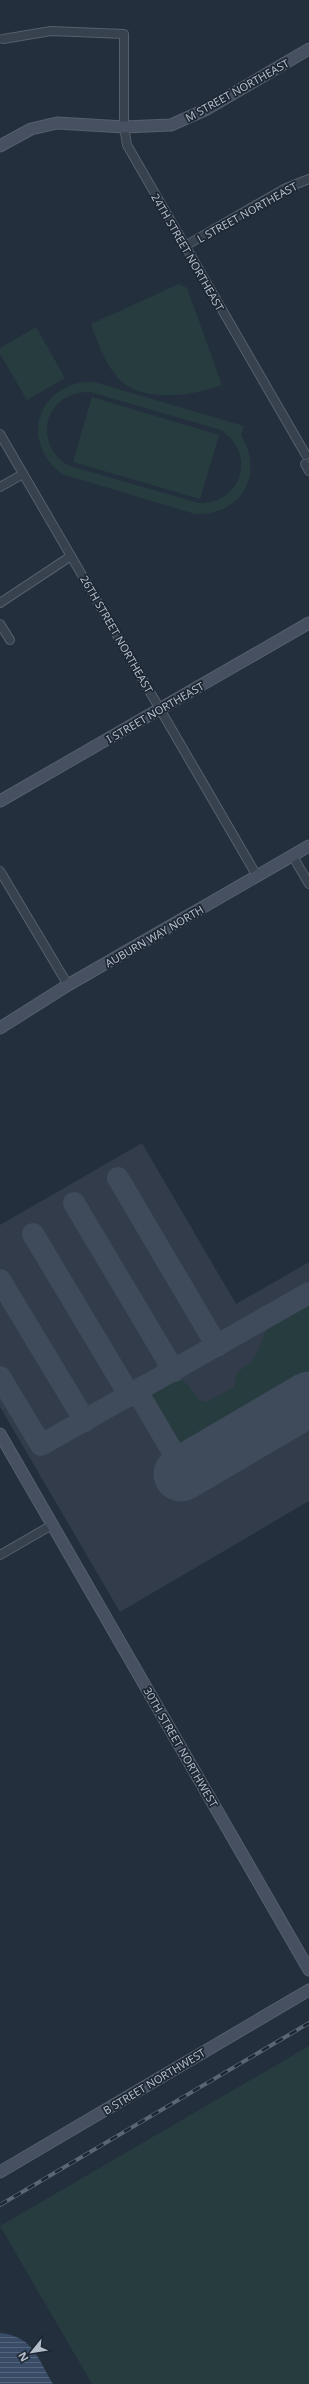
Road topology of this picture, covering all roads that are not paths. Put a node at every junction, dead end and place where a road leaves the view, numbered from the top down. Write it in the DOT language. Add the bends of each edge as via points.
graph roads {
  1 [pos="3,39"];
  2 [pos="309,49"];
  3 [pos="124,127"];
  4 [pos="0,146"];
  5 [pos="309,179"];
  6 [pos="185,246"];
  7 [pos="0,434"];
  8 [pos="307,463"];
  9 [pos="23,474"];
  10 [pos="0,488"];
  11 [pos="71,556"];
  12 [pos="0,603"];
  13 [pos="309,623"];
  14 [pos="0,624"];
  15 [pos="10,640"];
  16 [pos="161,709"];
  17 [pos="0,801"];
  18 [pos="309,846"];
  19 [pos="292,855"];
  20 [pos="0,871"];
  21 [pos="257,876"];
  22 [pos="309,884"];
  23 [pos="68,985"];
  24 [pos="0,1028"];
  25 [pos="0,1434"];
  26 [pos="52,1524"];
  27 [pos="0,1555"];
  28 [pos="309,1970"];
  29 [pos="309,1990"];
  30 [pos="0,2172"];
  1 -- 3 [label="street, 24TH STREET NORTHEAST" via="51,31 124,34"];
  2 -- 3 [label="street, M STREET NORTHEAST" via="190,118 171,125"];
  3 -- 4 [label="street, M STREET NORTHEAST" via="72,122 48,124 31,129"];
  3 -- 6 [label="street, 24TH STREET NORTHEAST" via="127,145"];
  5 -- 6 [label="street, L STREET NORTHEAST" via="284,189"];
  6 -- 8 [label="street, 24TH STREET NORTHEAST"];
  7 -- 9 [label="street, 26TH STREET NORTHEAST"];
  9 -- 10 [label="street"];
  9 -- 11 [label="street, 26TH STREET NORTHEAST"];
  11 -- 12 [label="street"];
  11 -- 16 [label="street, 26TH STREET NORTHEAST"];
  13 -- 16 [label="street, I STREET NORTHEAST"];
  14 -- 15 [label="street"];
  16 -- 17 [label="street, I STREET NORTHEAST"];
  16 -- 21 [label="street, 26TH STREET NORTHEAST"];
  18 -- 19 [label="street, AUBURN WAY NORTH"];
  19 -- 21 [label="street, AUBURN WAY NORTH"];
  19 -- 22 [label="street"];
  20 -- 23 [label="street"];
  21 -- 23 [label="street, AUBURN WAY NORTH"];
  23 -- 24 [label="street, AUBURN WAY NORTH"];
  25 -- 26 [label="street, 30TH STREET NORTHWEST"];
  26 -- 27 [label="street"];
  26 -- 28 [label="street, 30TH STREET NORTHWEST"];
  29 -- 30 [label="street, B STREET NORTHWEST"];
}
